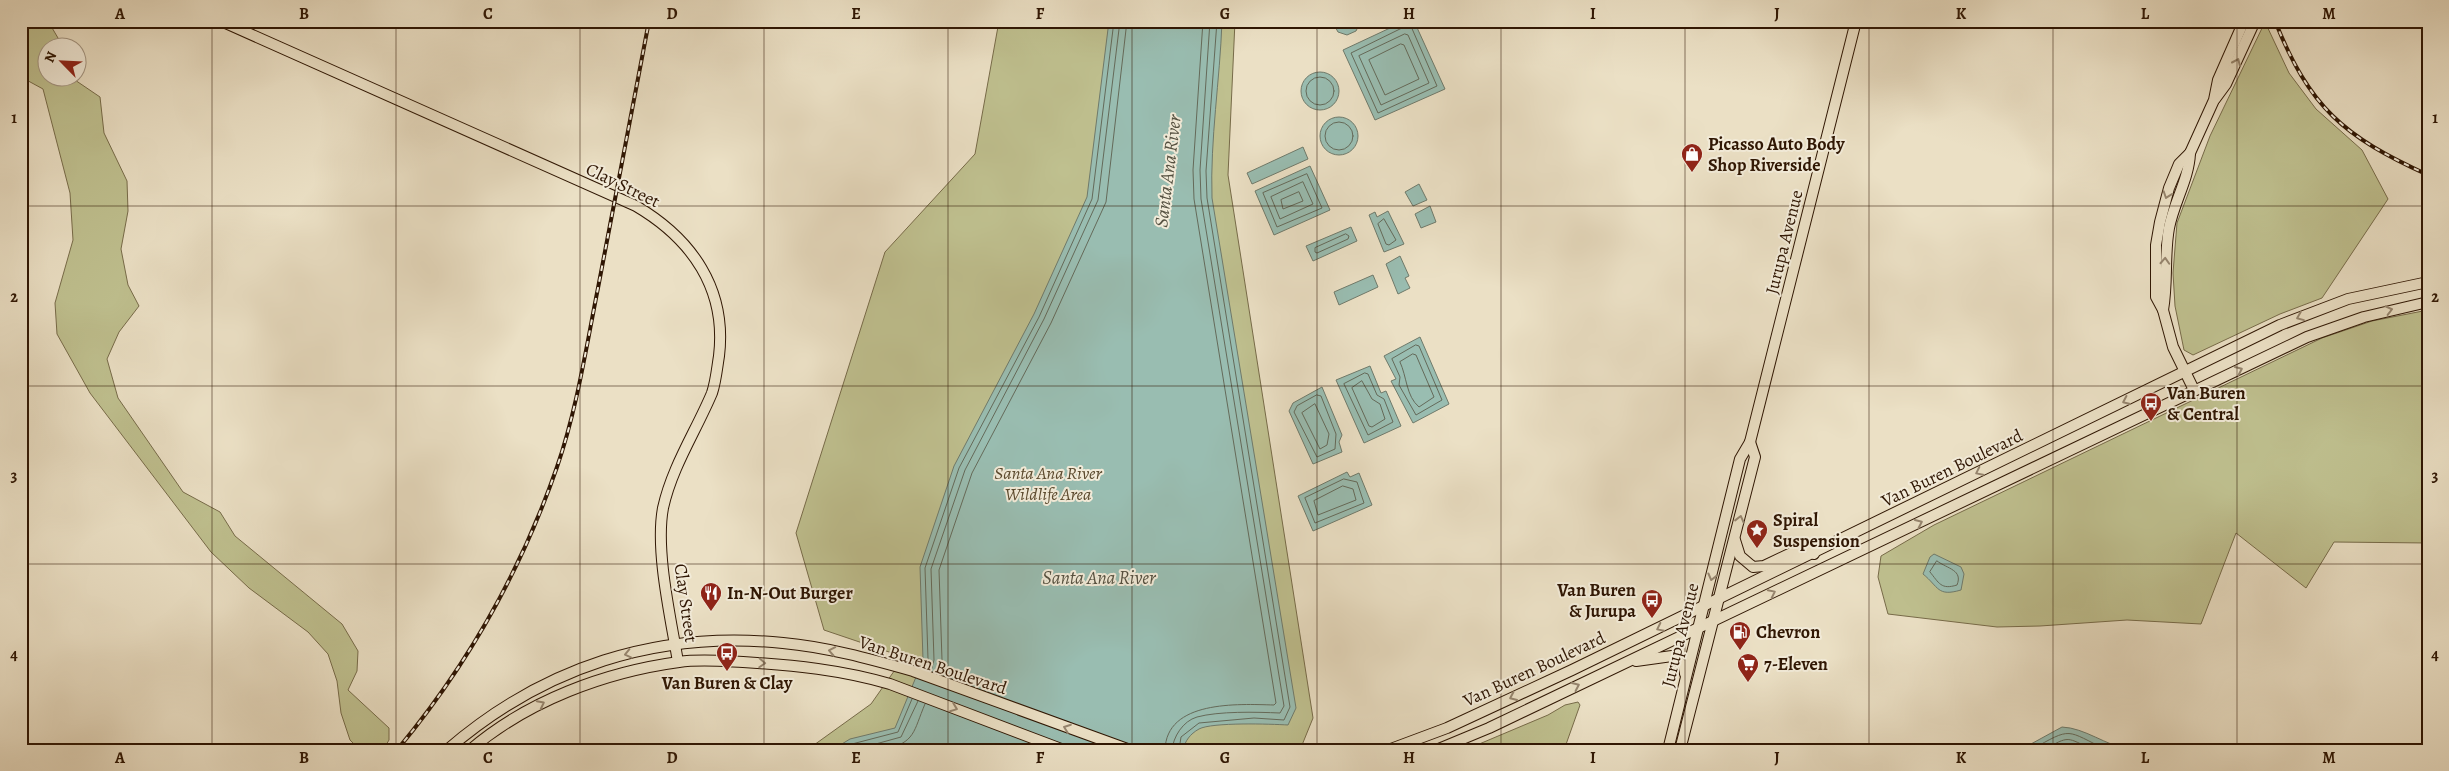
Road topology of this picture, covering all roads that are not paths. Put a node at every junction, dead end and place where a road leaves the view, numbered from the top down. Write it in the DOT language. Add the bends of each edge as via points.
graph roads {
  1 [pos="221,21"];
  2 [pos="1856,21"];
  3 [pos="2244,21"];
  4 [pos="2255,21"];
  5 [pos="2214,100"];
  6 [pos="2428,282"];
  7 [pos="2428,302"];
  8 [pos="2185,372"];
  9 [pos="2194,390"];
  10 [pos="1750,442"];
  11 [pos="1735,539"];
  12 [pos="1814,554"];
  13 [pos="1719,600"];
  14 [pos="1704,607"];
  15 [pos="1713,621"];
  16 [pos="1698,628"];
  17 [pos="675,643"];
  18 [pos="678,662"];
  19 [pos="1627,662"];
  20 [pos="1686,676"];
  21 [pos="1678,709"];
  22 [pos="447,750"];
  23 [pos="470,750"];
  24 [pos="1064,750"];
  25 [pos="1130,750"];
  26 [pos="1388,750"];
  27 [pos="1436,750"];
  28 [pos="1668,750"];
  29 [pos="1673,750"];
  30 [pos="1680,750"];
  1 -- 17 [label="main road, Clay Street" via="636,206 669,229 694,256 715,295 720,346 712,393 670,484 663,508 662,553"];
  2 -- 10 [label="main road, Jurupa Avenue"];
  3 -- 5 [label="main road" via="2218,80"];
  5 -- 4 [label="main road, one-way" via="2226,84"];
  5 -- 8 [label="main road" via="2190,153 2189,168 2169,230 2163,310 2173,347"];
  6 -- 8 [label="main road, Van Buren Boulevard, one-way" via="2345,300 2280,325"];
  9 -- 7 [label="main road, Van Buren Boulevard, one-way" via="2327,329"];
  8 -- 9 [label="main road"];
  8 -- 12 [label="main road, Van Buren Boulevard, one-way"];
  15 -- 9 [label="main road, Van Buren Boulevard, one-way"];
  11 -- 10 [label="main road, Jurupa Avenue, one-way" via="1755,457"];
  10 -- 14 [label="main road, Jurupa Avenue, one-way" via="1740,459"];
  11 -- 12 [label="main road" via="1740,556 1753,567 1764,566 1804,547"];
  11 -- 13 [label="main road, Jurupa Avenue"];
  12 -- 13 [label="main road, Van Buren Boulevard"];
  13 -- 14 [label="main road, Van Buren Boulevard"];
  13 -- 15 [label="main road, Jurupa Avenue"];
  14 -- 16 [label="main road, Jurupa Avenue"];
  14 -- 26 [label="main road, Van Buren Boulevard, one-way" via="1447,728"];
  15 -- 16 [label="main road, Van Buren Boulevard"];
  15 -- 30 [label="main road, Jurupa Avenue"];
  16 -- 19 [label="main road, Van Buren Boulevard"];
  16 -- 20 [label="main road, Jurupa Avenue"];
  17 -- 18 [label="main road, Clay Street"];
  17 -- 22 [label="main road, Van Buren Boulevard, one-way" via="594,662 552,679 508,703"];
  25 -- 17 [label="main road, Van Buren Boulevard, one-way" via="913,671 853,655 783,643 726,640"];
  23 -- 18 [label="main road, Van Buren Boulevard, one-way" via="520,715 560,695"];
  18 -- 24 [label="main road, Van Buren Boulevard, one-way" via="722,661 816,668 861,676"];
  19 -- 20 [label="main road" via="1672,656 1684,666"];
  27 -- 19 [label="main road, Van Buren Boulevard, one-way"];
  20 -- 21 [label="main road, Jurupa Avenue"];
  21 -- 28 [label="main road, Jurupa Avenue"];
  21 -- 29 [label="main road" via="1680,722"];
}
